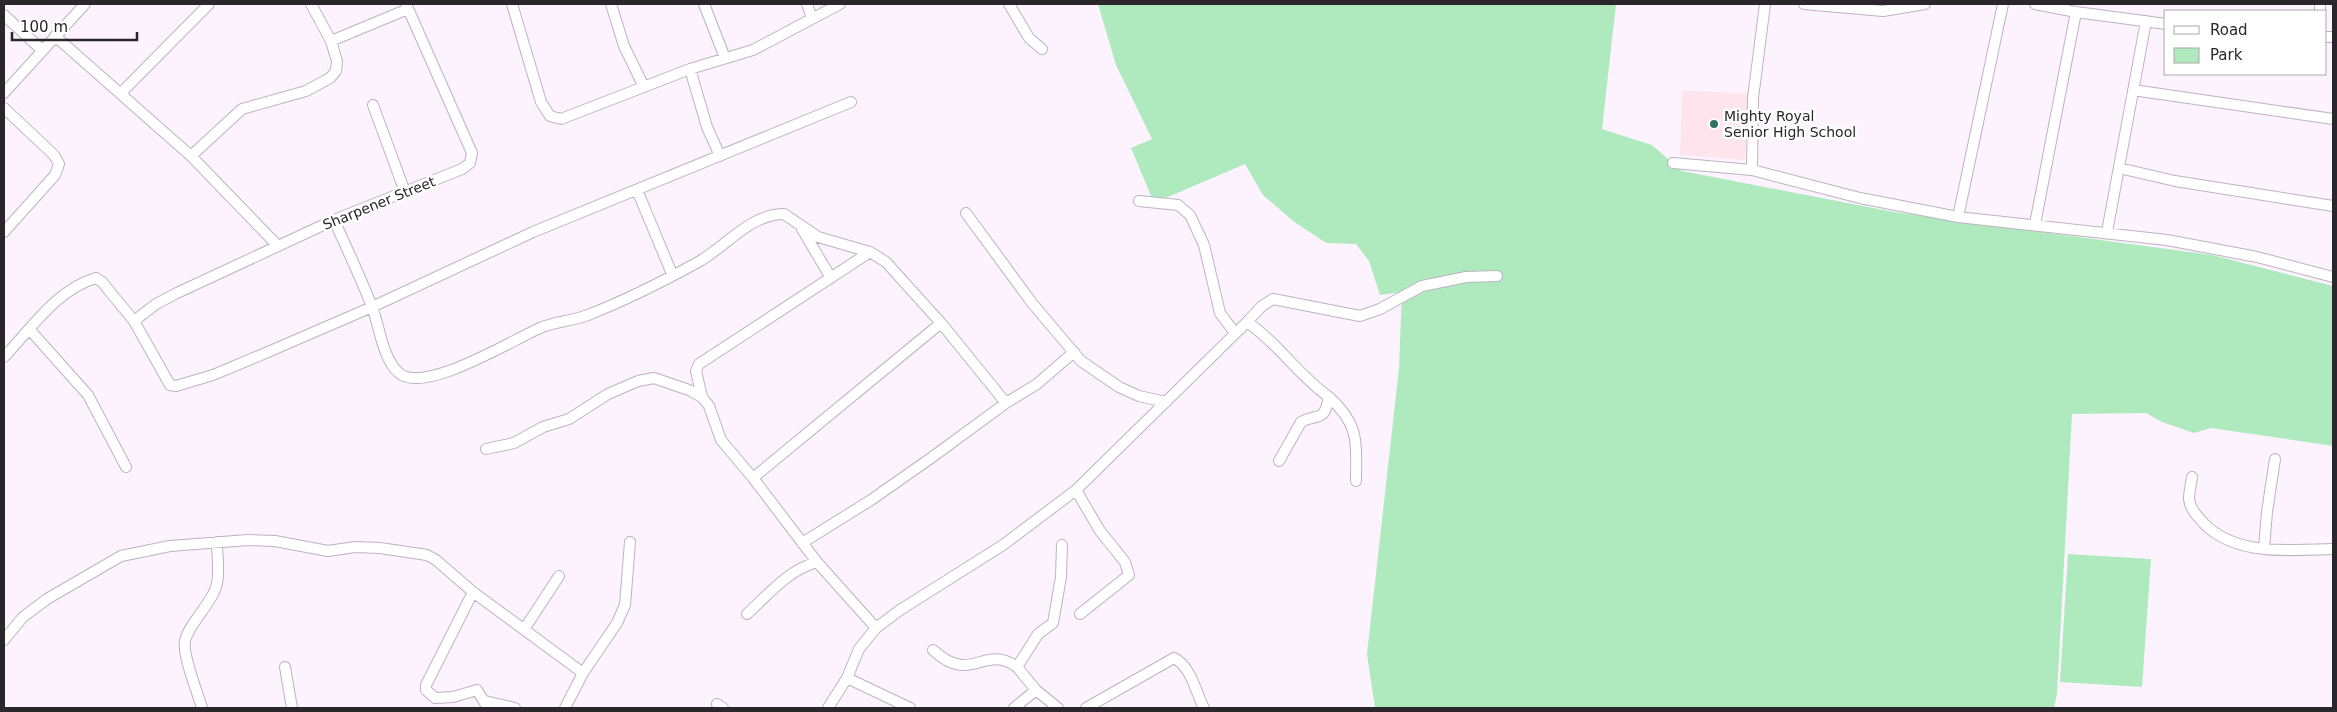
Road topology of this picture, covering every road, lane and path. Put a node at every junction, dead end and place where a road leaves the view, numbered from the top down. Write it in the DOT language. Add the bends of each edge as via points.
graph roads {
  1 [pos="85,4"];
  2 [pos="210,4"];
  3 [pos="311,4"];
  4 [pos="512,4"];
  5 [pos="611,4"];
  6 [pos="704,4"];
  7 [pos="807,4"];
  8 [pos="840,4"];
  9 [pos="1009,4"];
  10 [pos="1765,4"];
  11 [pos="1804,4"];
  12 [pos="1925,4"];
  13 [pos="2003,4"];
  14 [pos="2035,4"];
  15 [pos="407,6"];
  16 [pos="2076,12"];
  17 [pos="4,15"];
  18 [pos="812,18"];
  19 [pos="2146,21"];
  20 [pos="2164,24"];
  21 [pos="56,36"];
  22 [pos="331,41"];
  23 [pos="1042,49"];
  24 [pos="42,50"];
  25 [pos="725,58"];
  26 [pos="690,69"];
  27 [pos="644,87"];
  28 [pos="2133,90"];
  29 [pos="4,93"];
  30 [pos="122,93"];
  31 [pos="851,102"];
  32 [pos="373,105"];
  33 [pos="4,108"];
  34 [pos="2333,119"];
  35 [pos="191,156"];
  36 [pos="720,156"];
  37 [pos="1673,163"];
  38 [pos="2119,168"];
  39 [pos="1752,170"];
  40 [pos="637,190"];
  41 [pos="405,192"];
  42 [pos="1139,201"];
  43 [pos="2333,206"];
  44 [pos="966,213"];
  45 [pos="1958,217"];
  46 [pos="334,220"];
  47 [pos="2035,224"];
  48 [pos="801,228"];
  49 [pos="4,232"];
  50 [pos="2107,232"];
  51 [pos="278,246"];
  52 [pos="870,252"];
  53 [pos="672,274"];
  54 [pos="1497,276"];
  55 [pos="2333,277"];
  56 [pos="831,278"];
  57 [pos="372,307"];
  58 [pos="134,321"];
  59 [pos="1247,322"];
  60 [pos="941,323"];
  61 [pos="30,330"];
  62 [pos="1235,333"];
  63 [pos="1074,352"];
  64 [pos="4,357"];
  65 [pos="1329,396"];
  66 [pos="702,398"];
  67 [pos="1166,402"];
  68 [pos="1006,403"];
  69 [pos="486,449"];
  70 [pos="2275,459"];
  71 [pos="1279,461"];
  72 [pos="126,467"];
  73 [pos="2192,476"];
  74 [pos="753,478"];
  75 [pos="1356,481"];
  76 [pos="1076,490"];
  77 [pos="217,542"];
  78 [pos="630,542"];
  79 [pos="1062,545"];
  80 [pos="805,546"];
  81 [pos="2264,548"];
  82 [pos="2333,549"];
  83 [pos="817,562"];
  84 [pos="801,566"];
  85 [pos="559,576"];
  86 [pos="473,592"];
  87 [pos="747,614"];
  88 [pos="1080,614"];
  89 [pos="524,628"];
  90 [pos="876,628"];
  91 [pos="4,639"];
  92 [pos="933,650"];
  93 [pos="285,667"];
  94 [pos="1017,667"];
  95 [pos="583,673"];
  96 [pos="847,678"];
  97 [pos="1036,690"];
  98 [pos="486,704"];
  99 [pos="202,708"];
  100 [pos="292,708"];
  101 [pos="515,708"];
  102 [pos="565,708"];
  103 [pos="828,708"];
  104 [pos="910,708"];
  105 [pos="1014,708"];
  106 [pos="1058,708"];
  107 [pos="1086,708"];
  108 [pos="1204,708"];
  1 -- 21 [label="street"];
  2 -- 30 [label="street"];
  3 -- 22 [label="street"];
  4 -- 27 [label="street" via="535,85 546,111 555,119 591,109"];
  5 -- 27 [label="street" via="624,46"];
  6 -- 25 [label="street"];
  7 -- 18 [label="street"];
  8 -- 18 [label="street"];
  9 -- 23 [label="street" via="1029,38"];
  10 -- 39 [label="street" via="1753,98"];
  11 -- 12 [label="street" via="1883,11"];
  13 -- 45 [label="street"];
  14 -- 16 [label="street"];
  15 -- 22 [label="street"];
  15 -- 41 [label="street, Sharpener Street" via="472,153 470,163 462,169"];
  16 -- 19 [label="street"];
  16 -- 47 [label="street"];
  17 -- 24 [label="street"];
  18 -- 25 [label="street" via="754,50"];
  19 -- 20 [label="street"];
  19 -- 28 [label="street"];
  21 -- 24 [label="street"];
  21 -- 30 [label="street"];
  22 -- 35 [label="street" via="337,61 336,71 330,78 306,92 242,109"];
  24 -- 29 [label="street"];
  25 -- 26 [label="street"];
  26 -- 27 [label="street"];
  26 -- 36 [label="street"];
  28 -- 34 [label="street"];
  28 -- 38 [label="street"];
  30 -- 35 [label="street"];
  31 -- 36 [label="street"];
  32 -- 41 [label="street"];
  33 -- 49 [label="street" via="54,155 59,164 55,175"];
  35 -- 51 [label="street"];
  36 -- 40 [label="street"];
  37 -- 39 [label="street"];
  38 -- 43 [label="street" via="2175,181"];
  38 -- 50 [label="street"];
  39 -- 45 [label="street" via="1860,198"];
  40 -- 53 [label="street"];
  40 -- 57 [label="street" via="533,232"];
  41 -- 46 [label="street, Sharpener Street"];
  42 -- 62 [label="street" via="1178,204 1190,214 1204,245 1220,313"];
  44 -- 63 [label="street" via="1032,303"];
  45 -- 47 [label="street"];
  46 -- 51 [label="street, Sharpener Street"];
  46 -- 57 [label="street"];
  47 -- 50 [label="street"];
  48 -- 52 [label="street" via="818,237"];
  48 -- 53 [label="street" via="793,218 784,214 765,217 699,261"];
  48 -- 56 [label="street"];
  50 -- 55 [label="street" via="2257,257"];
  51 -- 58 [label="street, Sharpener Street" via="177,293"];
  52 -- 56 [label="street"];
  52 -- 60 [label="street" via="886,262"];
  53 -- 57 [label="street" via="586,316 542,327 444,374 425,379 413,380 398,373 386,350"];
  54 -- 59 [label="street" via="1466,277 1422,286 1360,316 1273,299"];
  56 -- 66 [label="street" via="698,364 696,370"];
  57 -- 58 [label="street" via="222,371 176,386 170,385 165,378"];
  58 -- 61 [label="street" via="96,278 72,287"];
  59 -- 62 [label="street"];
  59 -- 65 [label="street" via="1258,329 1308,381"];
  60 -- 68 [label="street"];
  60 -- 74 [label="street"];
  61 -- 64 [label="street"];
  61 -- 72 [label="street" via="88,395"];
  62 -- 67 [label="street"];
  63 -- 67 [label="street" via="1087,366 1119,388"];
  63 -- 68 [label="street" via="1037,384"];
  65 -- 71 [label="street" via="1321,416 1301,422"];
  65 -- 75 [label="street" via="1352,422"];
  66 -- 69 [label="street" via="654,378 638,381 608,394 569,419 543,428 514,444"];
  66 -- 74 [label="street" via="709,406 720,440"];
  67 -- 76 [label="street"];
  68 -- 80 [label="street"];
  70 -- 81 [label="street"];
  73 -- 81 [label="street" via="2189,500 2204,524 2238,544"];
  74 -- 80 [label="street"];
  76 -- 88 [label="street" via="1100,531 1125,562 1129,575"];
  76 -- 90 [label="street" via="1003,545"];
  77 -- 86 [label="street" via="275,541 328,551 355,547 418,553 436,560"];
  77 -- 91 [label="street" via="170,546 121,556 47,598"];
  77 -- 99 [label="street" via="215,591 184,642"];
  78 -- 95 [label="street" via="624,605 617,623"];
  79 -- 94 [label="street" via="1061,577 1053,623 1038,634"];
  80 -- 83 [label="street"];
  80 -- 84 [label="street"];
  81 -- 82 [label="street"];
  83 -- 84 [label="street"];
  83 -- 90 [label="street"];
  84 -- 87 [label="street"];
  85 -- 89 [label="street"];
  86 -- 89 [label="street"];
  86 -- 98 [label="street" via="426,690 436,698 453,697 475,689"];
  89 -- 95 [label="street"];
  90 -- 96 [label="street" via="859,649"];
  92 -- 94 [label="street" via="955,665 998,658"];
  93 -- 100 [label="street"];
  94 -- 97 [label="street"];
  95 -- 102 [label="street"];
  96 -- 103 [label="street"];
  96 -- 104 [label="street"];
  97 -- 105 [label="street"];
  97 -- 106 [label="street"];
  98 -- 101 [label="street"];
  107 -- 108 [label="street" via="1174,658 1181,661 1188,671"];
}
